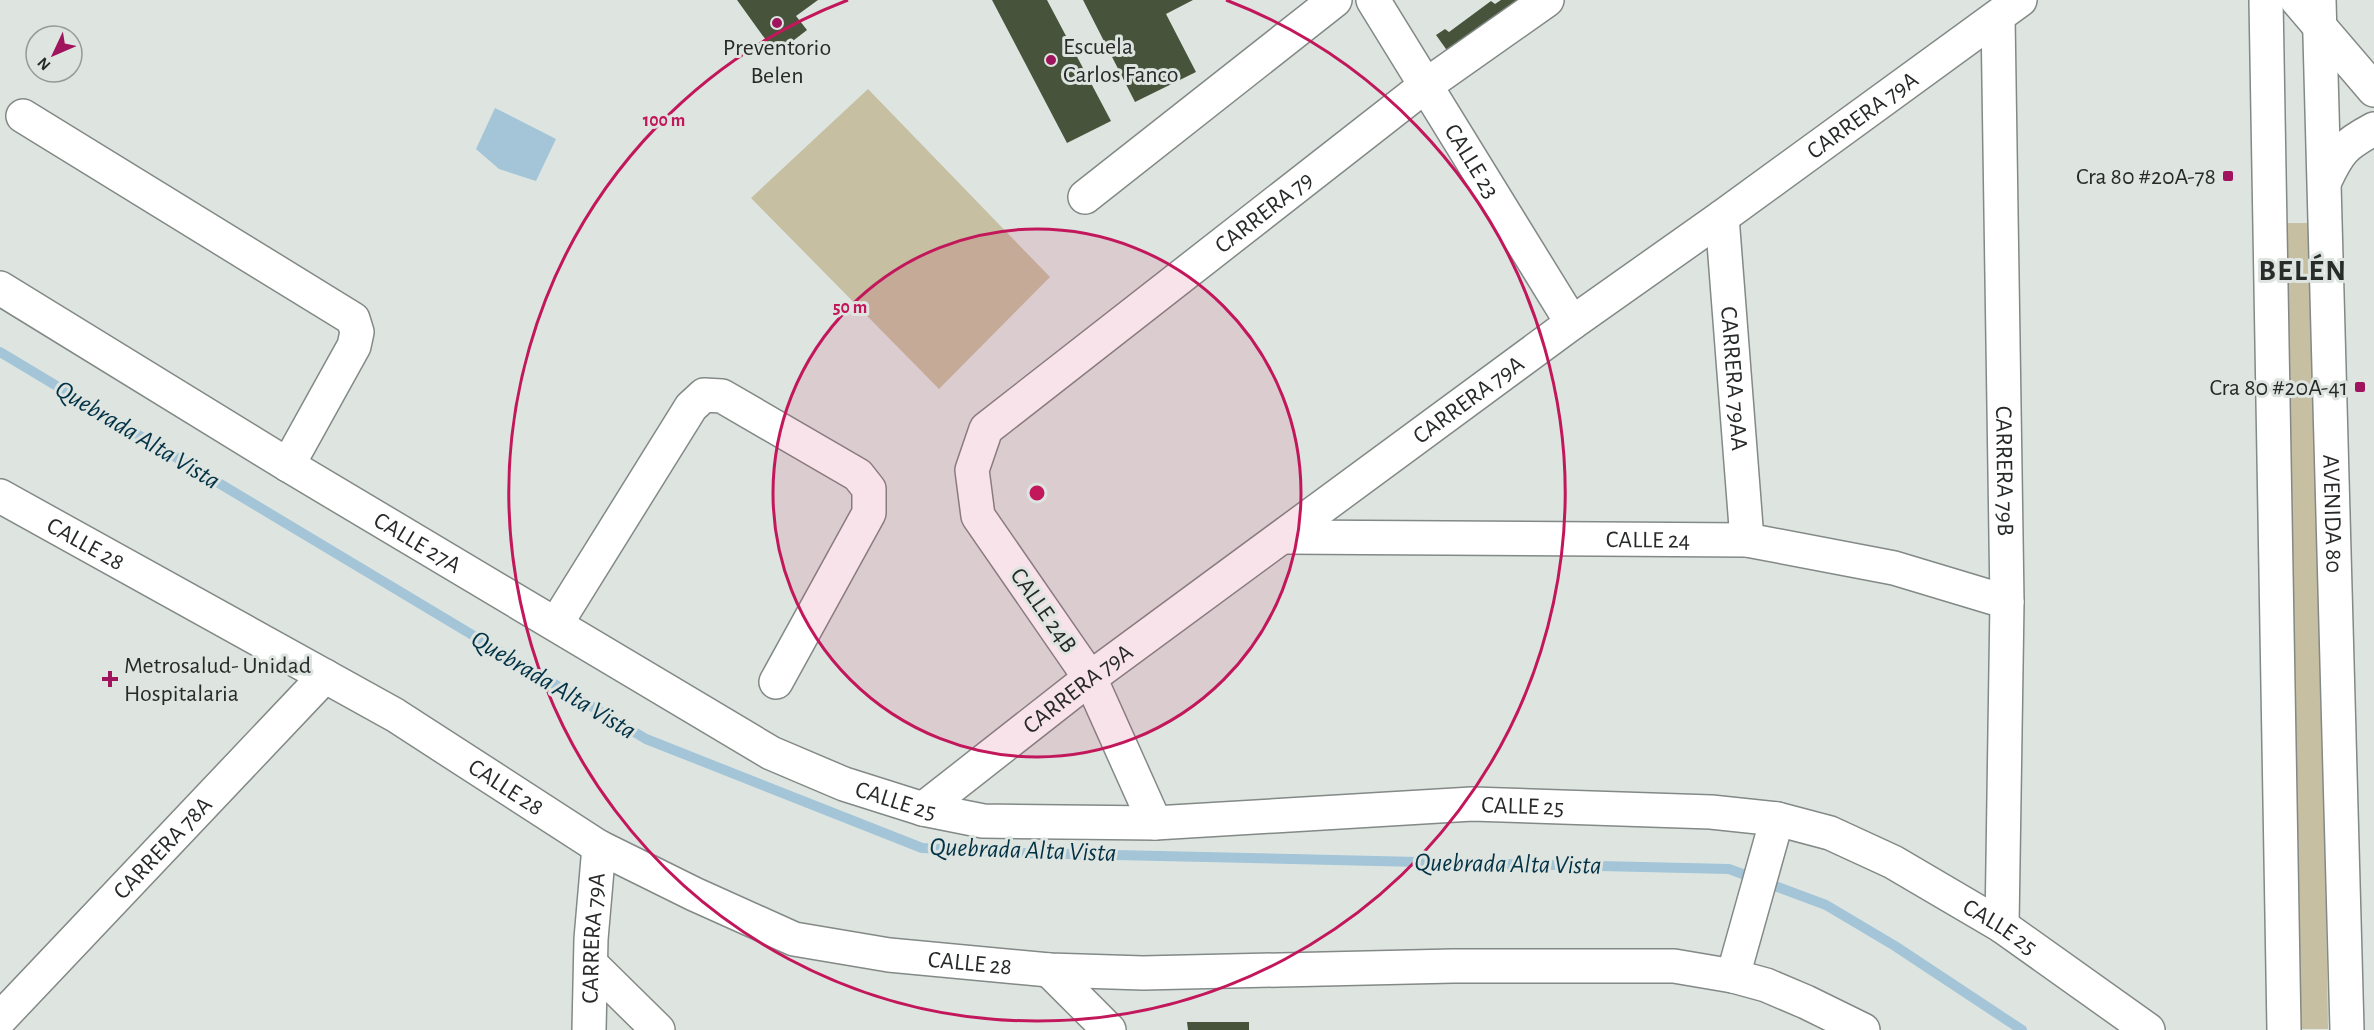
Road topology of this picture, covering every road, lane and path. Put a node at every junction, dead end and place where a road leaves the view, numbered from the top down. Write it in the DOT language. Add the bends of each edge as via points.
graph roads {
  1 [pos="1335,0"];
  2 [pos="1372,0"];
  3 [pos="1547,0"];
  4 [pos="2266,0"];
  5 [pos="2297,0"];
  6 [pos="2009,8"];
  7 [pos="2319,14"];
  8 [pos="1425,87"];
  9 [pos="2374,90"];
  10 [pos="23,116"];
  11 [pos="2374,129"];
  12 [pos="2325,181"];
  13 [pos="1085,197"];
  14 [pos="1722,217"];
  15 [pos="0,288"];
  16 [pos="1572,323"];
  17 [pos="986,429"];
  18 [pos="288,465"];
  19 [pos="0,496"];
  20 [pos="1284,537"];
  21 [pos="1747,540"];
  22 [pos="2007,602"];
  23 [pos="556,624"];
  24 [pos="325,676"];
  25 [pos="1090,678"];
  26 [pos="776,682"];
  27 [pos="844,784"];
  28 [pos="923,809"];
  29 [pos="1777,819"];
  30 [pos="1155,823"];
  31 [pos="599,848"];
  32 [pos="2002,926"];
  33 [pos="591,964"];
  34 [pos="1049,970"];
  35 [pos="1733,976"];
  36 [pos="0,1019"];
  37 [pos="589,1030"];
  38 [pos="658,1030"];
  39 [pos="1109,1030"];
  40 [pos="1863,1030"];
  41 [pos="2148,1030"];
  42 [pos="2283,1030"];
  43 [pos="2347,1030"];
  1 -- 13 [label="street"];
  2 -- 8 [label="street, CALLE 23"];
  3 -- 8 [label="street, CARRERA 79"];
  4 -- 42 [label="street"];
  5 -- 7 [label="street"];
  6 -- 14 [label="street, CARRERA 79A"];
  6 -- 22 [label="street, CARRERA 79B"];
  7 -- 9 [label="street"];
  7 -- 12 [label="street, AVENIDA 80"];
  8 -- 16 [label="street, CALLE 23"];
  8 -- 17 [label="street, CARRERA 79"];
  10 -- 18 [label="street" via="353,319 357,332 354,346"];
  11 -- 12 [label="street" via="2337,155"];
  12 -- 43 [label="street, AVENIDA 80"];
  14 -- 16 [label="street, CARRERA 79A"];
  14 -- 21 [label="street, CARRERA 79AA"];
  15 -- 18 [label="street, CALLE 27A"];
  16 -- 20 [label="street, CARRERA 79A"];
  17 -- 25 [label="street, CALLE 24B" via="972,470 978,516"];
  18 -- 23 [label="street, CALLE 27A"];
  19 -- 24 [label="street, CALLE 28"];
  20 -- 21 [label="street, CALLE 24"];
  20 -- 25 [label="street, CARRERA 79A"];
  21 -- 22 [label="street, CALLE 24" via="1894,568"];
  22 -- 32 [label="street, CARRERA 79B"];
  23 -- 26 [label="street" via="691,406 704,395 722,396 858,475 869,489 869,513"];
  23 -- 27 [label="street, CALLE 27A" via="771,753"];
  24 -- 31 [label="street, CALLE 28" via="395,715"];
  24 -- 36 [label="street, CARRERA 78A"];
  25 -- 28 [label="street, CARRERA 79A"];
  25 -- 30 [label="street, CALLE 24B"];
  27 -- 28 [label="street, CALLE 25"];
  28 -- 30 [label="street, CALLE 25" via="983,821"];
  29 -- 30 [label="street, CALLE 25" via="1711,812 1472,804"];
  29 -- 32 [label="street, CALLE 25" via="1830,834 1893,862"];
  29 -- 35 [label="street"];
  31 -- 33 [label="street, CARRERA 79A"];
  31 -- 34 [label="street, CALLE 28" via="794,939 889,955"];
  32 -- 41 [label="street, CALLE 25"];
  33 -- 37 [label="street, CARRERA 79A"];
  33 -- 38 [label="street"];
  34 -- 35 [label="street" via="1143,973 1583,965 1674,966"];
  34 -- 39 [label="street"];
  35 -- 40 [label="street" via="1766,985"];
}
